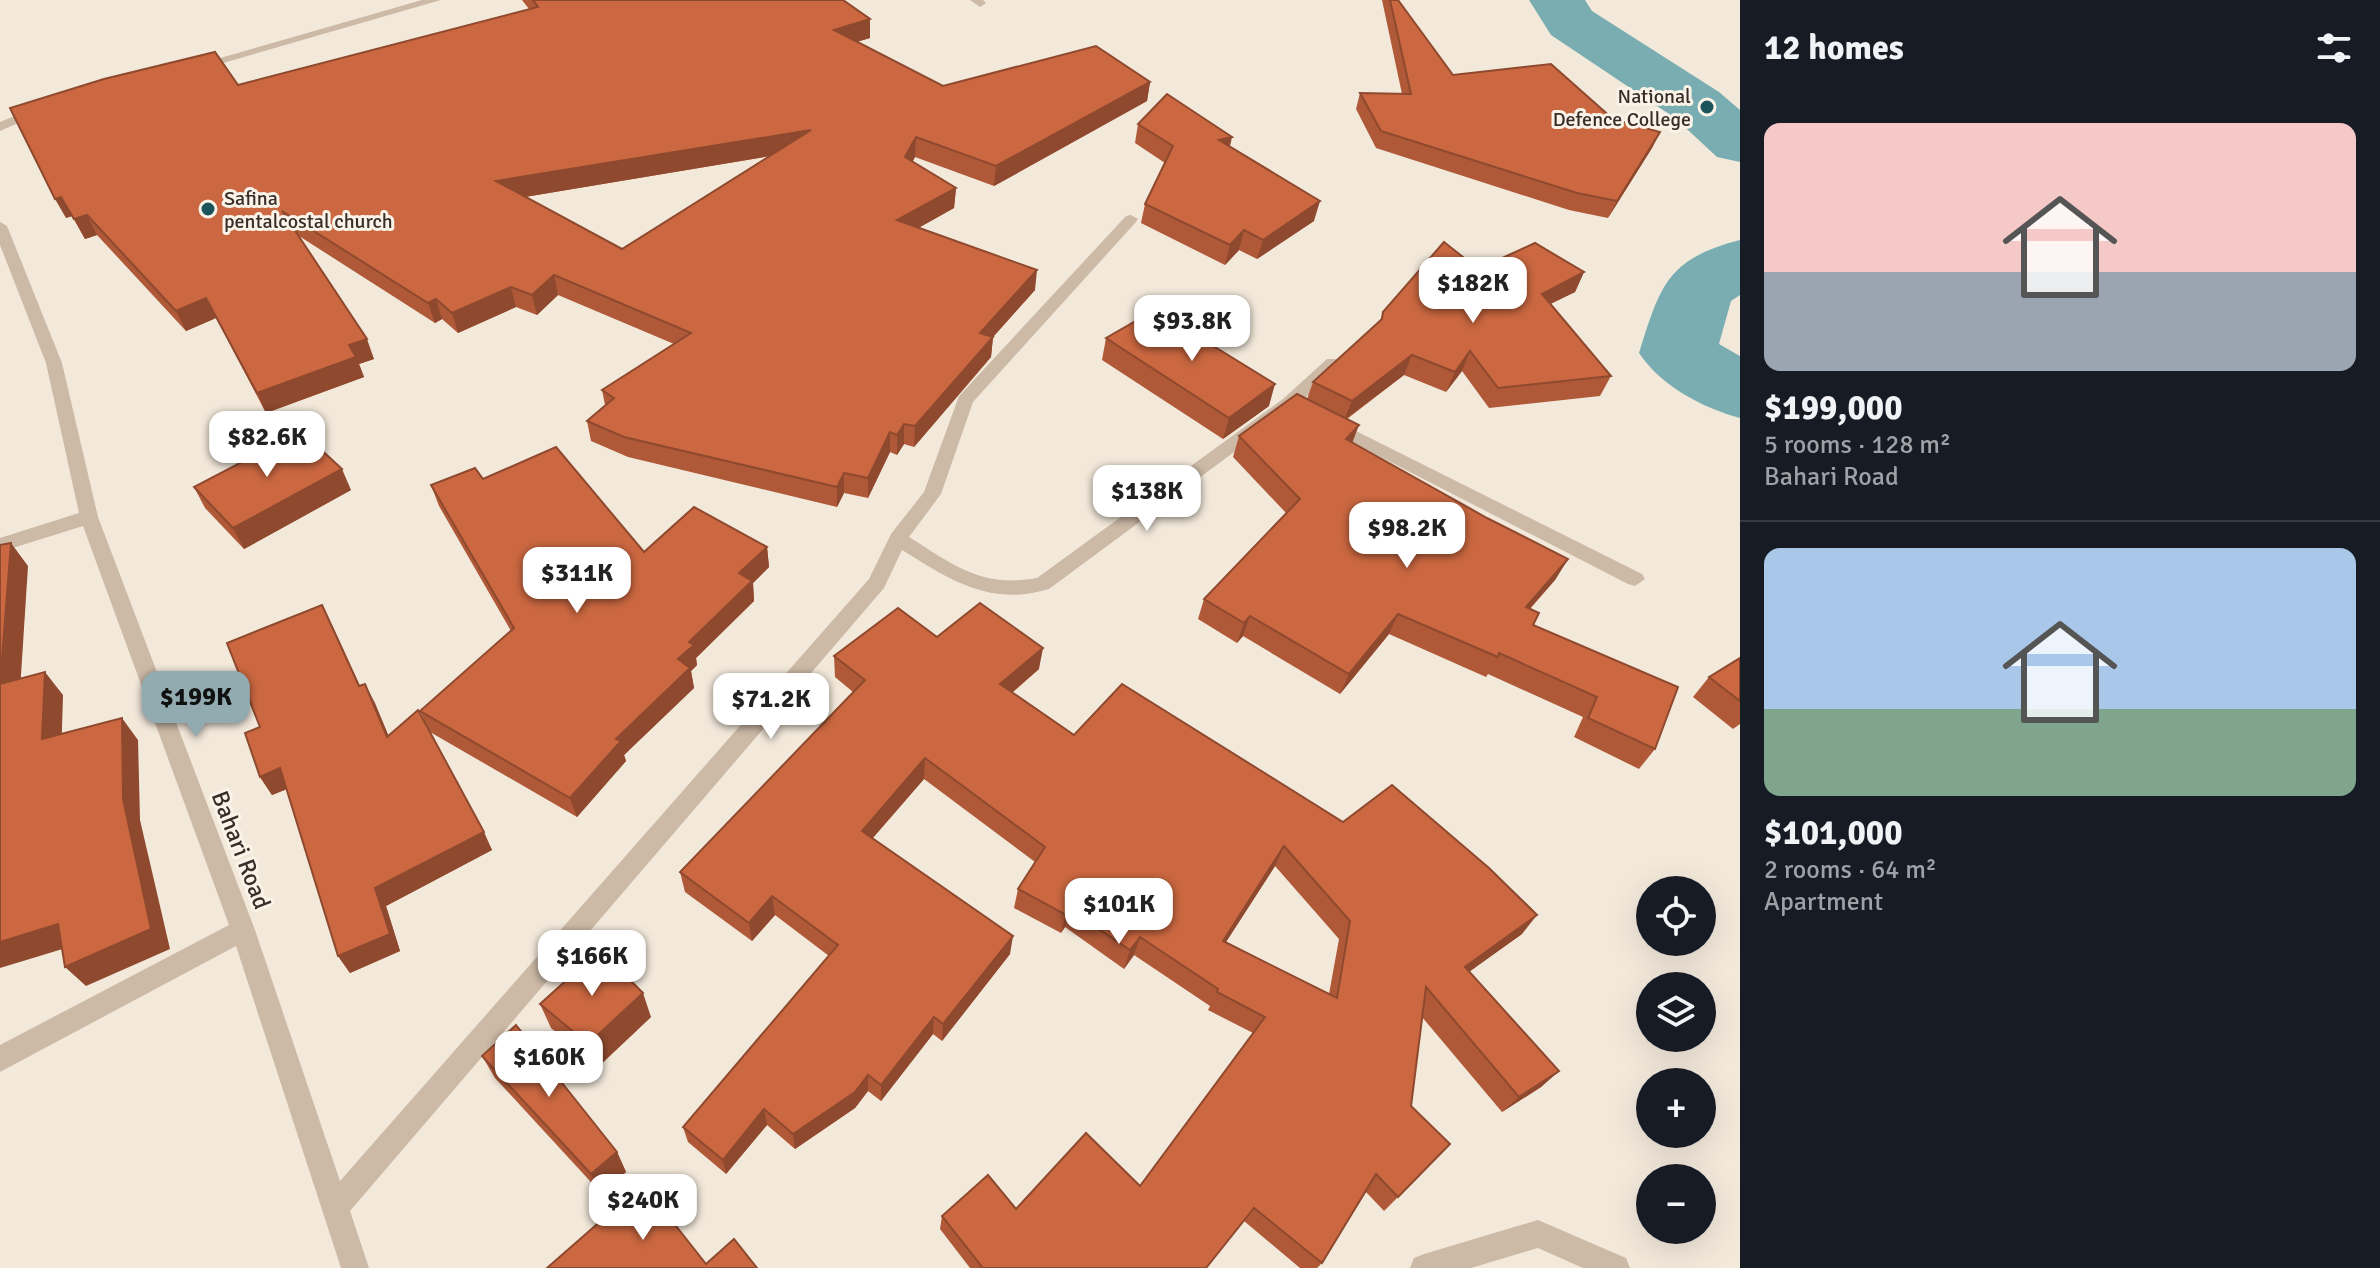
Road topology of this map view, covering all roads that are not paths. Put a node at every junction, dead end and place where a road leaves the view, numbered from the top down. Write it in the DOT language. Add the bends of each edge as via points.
graph roads {
  1 [pos="435,0"];
  2 [pos="180,72"];
  3 [pos="59,105"];
  4 [pos="0,127"];
  5 [pos="1131,219"];
  6 [pos="0,226"];
  7 [pos="1345,353"];
  8 [pos="1303,410"];
  9 [pos="89,517"];
  10 [pos="898,539"];
  11 [pos="0,545"];
  12 [pos="1635,579"];
  13 [pos="243,930"];
  14 [pos="0,1059"];
  15 [pos="335,1207"];
  16 [pos="355,1268"];
  17 [pos="1424,1268"];
  18 [pos="1616,1268"];
  1 -- 2 [label="street"];
  3 -- 4 [label="street"];
  5 -- 10 [label="street" via="965,400 932,494"];
  6 -- 9 [label="street, Bahari Road" via="54,363"];
  7 -- 8 [label="street"];
  8 -- 10 [label="street" via="1042,584 1014,592 979,587"];
  8 -- 12 [label="street"];
  9 -- 11 [label="street"];
  9 -- 13 [label="street, Bahari Road"];
  10 -- 15 [label="street" via="877,583"];
  13 -- 14 [label="street"];
  13 -- 15 [label="street, Bahari Road"];
  15 -- 16 [label="street, Bahari Road"];
  17 -- 18 [label="street" via="1538,1234"];
}
